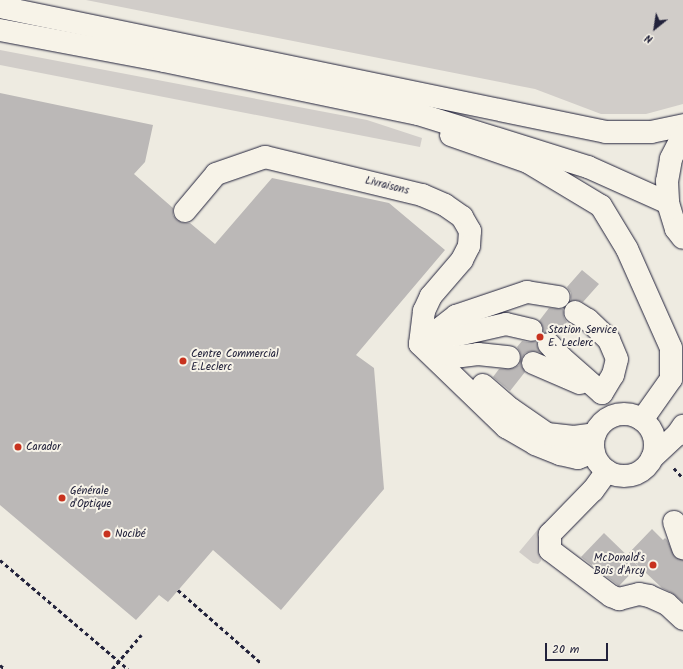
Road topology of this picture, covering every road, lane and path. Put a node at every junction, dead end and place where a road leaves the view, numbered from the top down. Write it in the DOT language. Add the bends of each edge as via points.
graph roads {
  1 [pos="0,7"];
  2 [pos="0,30"];
  3 [pos="164,61"];
  4 [pos="683,125"];
  5 [pos="683,135"];
  6 [pos="668,203"];
  7 [pos="185,211"];
  8 [pos="683,238"];
  9 [pos="559,297"];
  10 [pos="575,312"];
  11 [pos="531,330"];
  12 [pos="420,344"];
  13 [pos="549,344"];
  14 [pos="454,357"];
  15 [pos="509,357"];
  16 [pos="533,363"];
  17 [pos="683,385"];
  18 [pos="602,393"];
  19 [pos="613,416"];
  20 [pos="642,420"];
  21 [pos="683,426"];
  22 [pos="594,443"];
  23 [pos="652,458"];
  24 [pos="608,471"];
  25 [pos="674,522"];
  26 [pos="683,548"];
  27 [pos="0,560"];
  28 [pos="178,590"];
  29 [pos="683,619"];
  30 [pos="141,635"];
  31 [pos="119,661"];
  32 [pos="261,663"];
  33 [pos="0,665"];
  34 [pos="5,669"];
  35 [pos="112,669"];
  36 [pos="128,669"];
  1 -- 4 [label="main road" via="606,132 651,132"];
  2 -- 3 [label="main road"];
  3 -- 6 [label="main road" via="418,114 588,167"];
  3 -- 20 [label="main road" via="349,105 432,128 528,162 601,206 627,249 672,348 671,379"];
  5 -- 6 [label="main road" via="671,159 667,181"];
  6 -- 8 [label="main road" via="676,228"];
  7 -- 12 [label="main road, Livraisons" via="216,174 265,157 422,195 446,205 462,217 470,231 469,246 462,260 431,296 424,311"];
  9 -- 12 [label="main road" via="527,292 456,316"];
  10 -- 18 [label="main road" via="588,320 608,340 617,359 613,375"];
  11 -- 12 [label="main road" via="506,324"];
  12 -- 14 [label="main road"];
  12 -- 22 [label="main road" via="506,426 535,444 578,458"];
  13 -- 18 [label="main road"];
  14 -- 15 [label="main road" via="478,354"];
  14 -- 22 [label="main road" via="511,409 547,434 574,437"];
  16 -- 18 [label="main road"];
  17 -- 20 [label="main road" via="671,402"];
  18 -- 19 [label="main road"];
  19 -- 20 [label="main road" via="633,415"];
  19 -- 22 [label="main road" via="599,426"];
  20 -- 23 [label="main road" via="650,427 654,437 655,448"];
  21 -- 23 [label="main road"];
  22 -- 24 [label="main road" via="600,465"];
  23 -- 24 [label="main road" via="640,471 632,475"];
  24 -- 29 [label="main road" via="550,534 550,550 610,596 619,599 639,594 654,597 667,604"];
  25 -- 26 [label="main road"];
  27 -- 31 [label="path"];
  28 -- 32 [label="path"];
  30 -- 31 [label="path"];
  31 -- 35 [label="path"];
  31 -- 36 [label="path"];
  33 -- 34 [label="path"];
}
